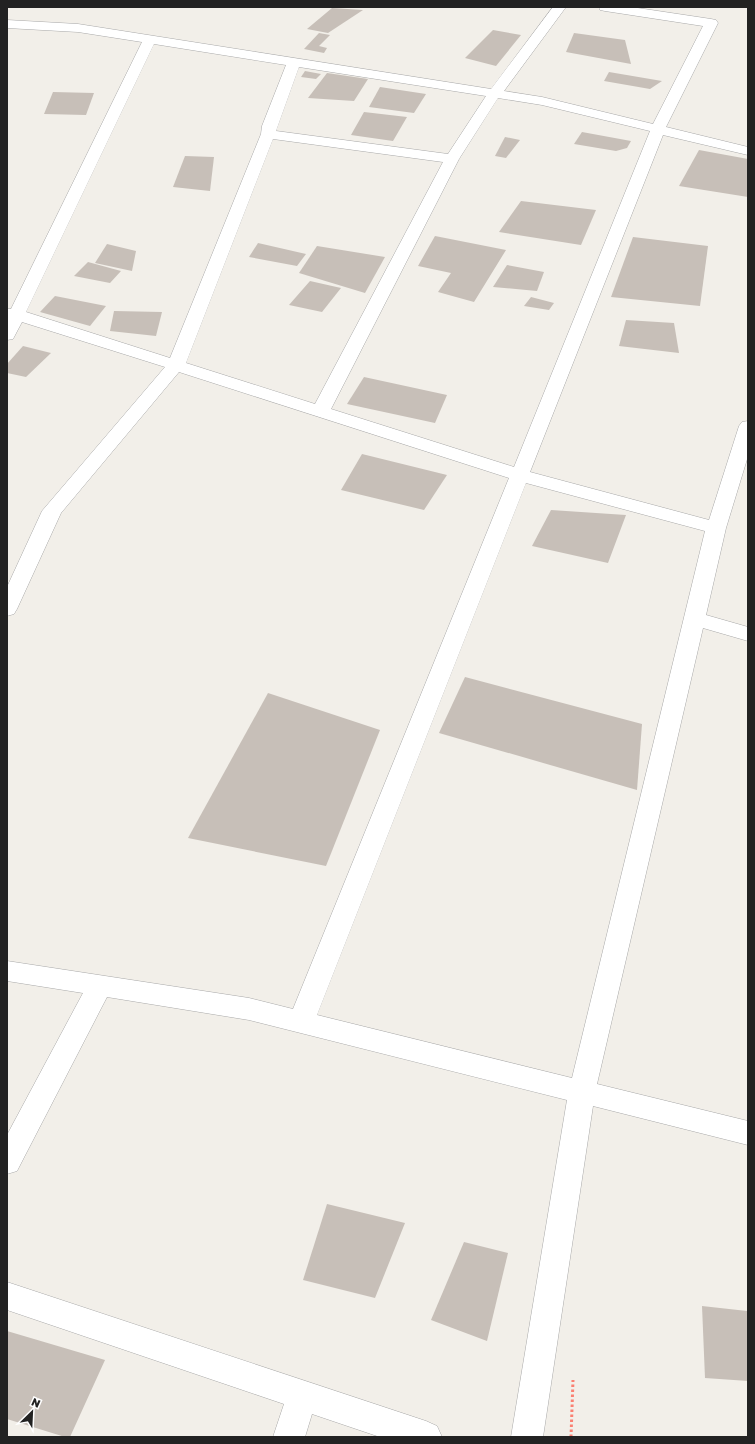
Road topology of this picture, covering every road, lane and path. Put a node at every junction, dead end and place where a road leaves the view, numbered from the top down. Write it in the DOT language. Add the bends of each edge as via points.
graph roads {
  1 [pos="560,7"];
  2 [pos="605,7"];
  3 [pos="9,27"];
  4 [pos="150,39"];
  5 [pos="294,62"];
  6 [pos="494,94"];
  7 [pos="658,129"];
  8 [pos="268,134"];
  9 [pos="748,151"];
  10 [pos="452,159"];
  11 [pos="12,314"];
  12 [pos="7,335"];
  13 [pos="176,365"];
  14 [pos="320,412"];
  15 [pos="748,426"];
  16 [pos="520,476"];
  17 [pos="716,528"];
  18 [pos="7,609"];
  19 [pos="695,619"];
  20 [pos="748,634"];
  21 [pos="7,971"];
  22 [pos="100,986"];
  23 [pos="301,1022"];
  24 [pos="582,1092"];
  25 [pos="748,1133"];
  26 [pos="7,1162"];
  27 [pos="7,1296"];
  28 [pos="302,1395"];
  29 [pos="289,1437"];
  30 [pos="426,1437"];
  31 [pos="527,1437"];
  1 -- 6 [label="street"];
  2 -- 7 [label="street" via="714,17"];
  3 -- 4 [label="street" via="78,28"];
  4 -- 5 [label="street"];
  4 -- 11 [label="street"];
  5 -- 6 [label="street"];
  5 -- 8 [label="street"];
  6 -- 7 [label="street" via="542,101"];
  6 -- 10 [label="street"];
  7 -- 9 [label="street"];
  7 -- 16 [label="street"];
  8 -- 10 [label="street"];
  8 -- 13 [label="street"];
  10 -- 14 [label="street"];
  11 -- 12 [label="street"];
  11 -- 13 [label="street"];
  13 -- 14 [label="street"];
  13 -- 18 [label="street" via="52,511"];
  14 -- 16 [label="street"];
  15 -- 17 [label="street"];
  16 -- 17 [label="street"];
  16 -- 23 [label="street"];
  17 -- 19 [label="street"];
  19 -- 20 [label="street"];
  19 -- 24 [label="street"];
  21 -- 22 [label="street"];
  22 -- 23 [label="street" via="249,1009"];
  22 -- 26 [label="street"];
  23 -- 24 [label="street"];
  24 -- 25 [label="street"];
  24 -- 31 [label="street"];
  27 -- 28 [label="street"];
  28 -- 29 [label="street"];
  28 -- 30 [label="street"];
}
